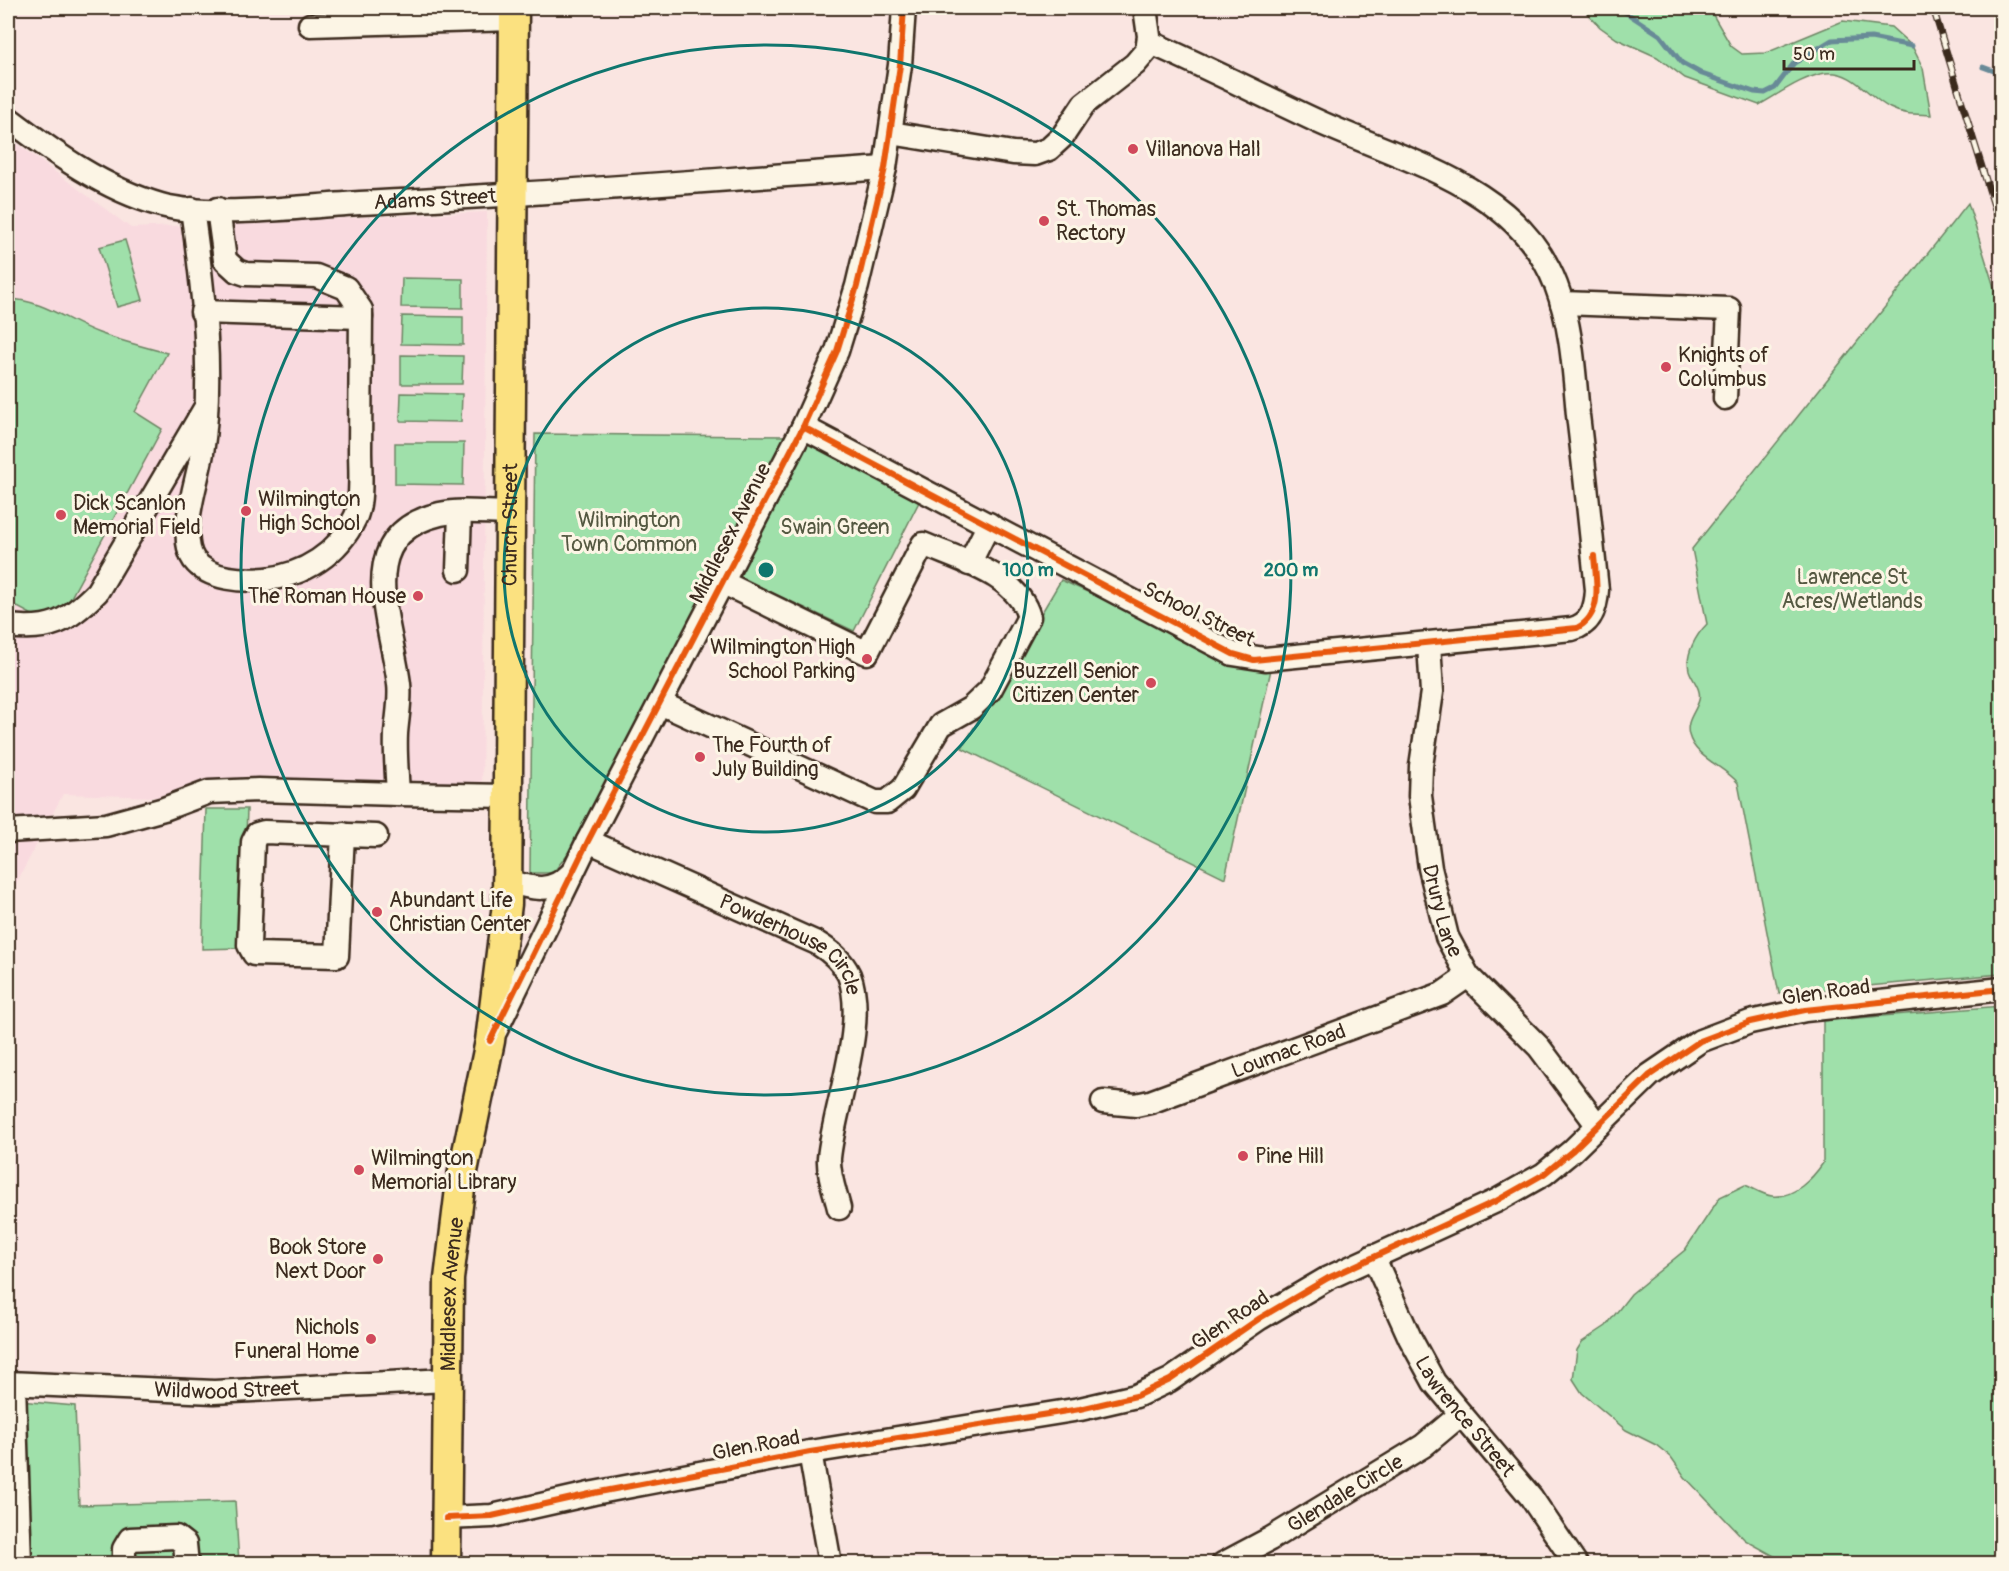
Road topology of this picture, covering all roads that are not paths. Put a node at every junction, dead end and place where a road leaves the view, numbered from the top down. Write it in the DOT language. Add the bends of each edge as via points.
graph roads {
  1 [pos="904,8"];
  2 [pos="1146,8"];
  3 [pos="514,13"];
  4 [pos="310,25"];
  5 [pos="1149,42"];
  6 [pos="8,118"];
  7 [pos="891,133"];
  8 [pos="885,168"];
  9 [pos="513,194"];
  10 [pos="192,209"];
  11 [pos="218,210"];
  12 [pos="1562,303"];
  13 [pos="202,312"];
  14 [pos="361,317"];
  15 [pos="1725,398"];
  16 [pos="208,404"];
  17 [pos="803,427"];
  18 [pos="460,513"];
  19 [pos="509,513"];
  20 [pos="989,524"];
  21 [pos="969,564"];
  22 [pos="458,570"];
  23 [pos="724,583"];
  24 [pos="8,626"];
  25 [pos="1429,644"];
  26 [pos="660,703"];
  27 [pos="398,794"];
  28 [pos="508,796"];
  29 [pos="8,831"];
  30 [pos="343,834"];
  31 [pos="376,836"];
  32 [pos="588,841"];
  33 [pos="575,869"];
  34 [pos="507,881"];
  35 [pos="1468,976"];
  36 [pos="2001,989"];
  37 [pos="490,1041"];
  38 [pos="1103,1102"];
  39 [pos="1598,1126"];
  40 [pos="839,1208"];
  41 [pos="1373,1256"];
  42 [pos="447,1380"];
  43 [pos="10,1383"];
  44 [pos="1460,1415"];
  45 [pos="810,1452"];
  46 [pos="446,1518"];
  47 [pos="20,1563"];
  48 [pos="124,1563"];
  49 [pos="187,1563"];
  50 [pos="446,1563"];
  51 [pos="830,1563"];
  52 [pos="1224,1563"];
  53 [pos="1576,1563"];
  1 -- 7 [label="street, Middlesex Avenue"];
  2 -- 5 [label="street"];
  3 -- 4 [label="street"];
  3 -- 9 [label="main road, Church Street"];
  5 -- 7 [label="street" via="1143,57 1084,104 1058,142 1041,152 1013,153"];
  5 -- 12 [label="street, School Street" via="1427,167 1483,197 1531,240"];
  6 -- 10 [label="street, Adams Street" via="64,158 132,195"];
  7 -- 8 [label="street, Middlesex Avenue"];
  8 -- 9 [label="street, Adams Street"];
  8 -- 17 [label="street, Middlesex Avenue" via="847,323"];
  9 -- 11 [label="street, Adams Street"];
  9 -- 19 [label="main road, Church Street"];
  10 -- 11 [label="street, Adams Street"];
  10 -- 13 [label="street"];
  11 -- 14 [label="street" via="225,260 237,272 316,276 346,288 361,310"];
  12 -- 15 [label="street" via="1729,309"];
  12 -- 25 [label="street, School Street" via="1569,333 1594,556 1595,609 1577,628"];
  13 -- 14 [label="street"];
  13 -- 16 [label="street"];
  14 -- 16 [label="street" via="357,516 340,542 310,567 286,577 249,581 212,574 194,559 187,532"];
  16 -- 24 [label="street" via="97,592 75,615 60,623 32,629"];
  17 -- 20 [label="street, School Street"];
  17 -- 23 [label="street, Middlesex Avenue"];
  18 -- 19 [label="street"];
  18 -- 22 [label="street"];
  18 -- 27 [label="street" via="441,513 408,525 388,547 382,571 400,687 396,735"];
  19 -- 28 [label="main road, Church Street"];
  20 -- 21 [label="street"];
  20 -- 25 [label="street, School Street" via="1233,654 1260,660"];
  21 -- 23 [label="street" via="923,544 867,653"];
  21 -- 26 [label="street" via="1006,584 1025,606 1028,622 990,690 971,708 941,725 903,789 892,800 875,802"];
  23 -- 26 [label="street, Middlesex Avenue"];
  25 -- 35 [label="street, Drury Lane" via="1432,692 1420,771 1422,822 1444,926"];
  26 -- 32 [label="street, Middlesex Avenue"];
  27 -- 28 [label="street"];
  27 -- 29 [label="street" via="209,792 106,825"];
  28 -- 34 [label="main road, Church Street"];
  30 -- 30 [label="street" via="264,831 255,836 249,948 252,952 259,956 337,956"];
  30 -- 31 [label="street"];
  32 -- 33 [label="street, Middlesex Avenue"];
  32 -- 40 [label="street, Powderhouse Circle" via="817,943 834,954 844,967 855,1008 830,1157"];
  33 -- 34 [label="street, Middlesex Avenue" via="557,885 544,890"];
  33 -- 37 [label="street, Middlesex Avenue"];
  34 -- 37 [label="main road, Church Street" via="504,942"];
  35 -- 38 [label="street, Loumac Road" via="1442,994 1150,1102"];
  35 -- 39 [label="street, Drury Lane" via="1539,1047"];
  36 -- 39 [label="street, Glen Road" via="1805,1010 1727,1029 1668,1061"];
  37 -- 42 [label="main road, Middlesex Avenue" via="458,1201 449,1279"];
  39 -- 41 [label="street, Glen Road" via="1544,1174 1521,1188"];
  41 -- 44 [label="street, Lawrence Street" via="1428,1371"];
  41 -- 45 [label="street, Glen Road" via="1296,1296 1170,1380 1136,1396 1080,1409"];
  42 -- 43 [label="street, Wildwood Street" via="214,1392"];
  42 -- 46 [label="main road, Middlesex Avenue"];
  43 -- 47 [label="street"];
  44 -- 52 [label="street, Glendale Circle" via="1424,1446"];
  44 -- 53 [label="street, Lawrence Street" via="1531,1497"];
  45 -- 46 [label="street, Glen Road" via="492,1516"];
  45 -- 51 [label="street"];
  46 -- 50 [label="main road, Middlesex Avenue"];
  48 -- 49 [label="street" via="124,1546 130,1539 173,1537 185,1544"];
}
